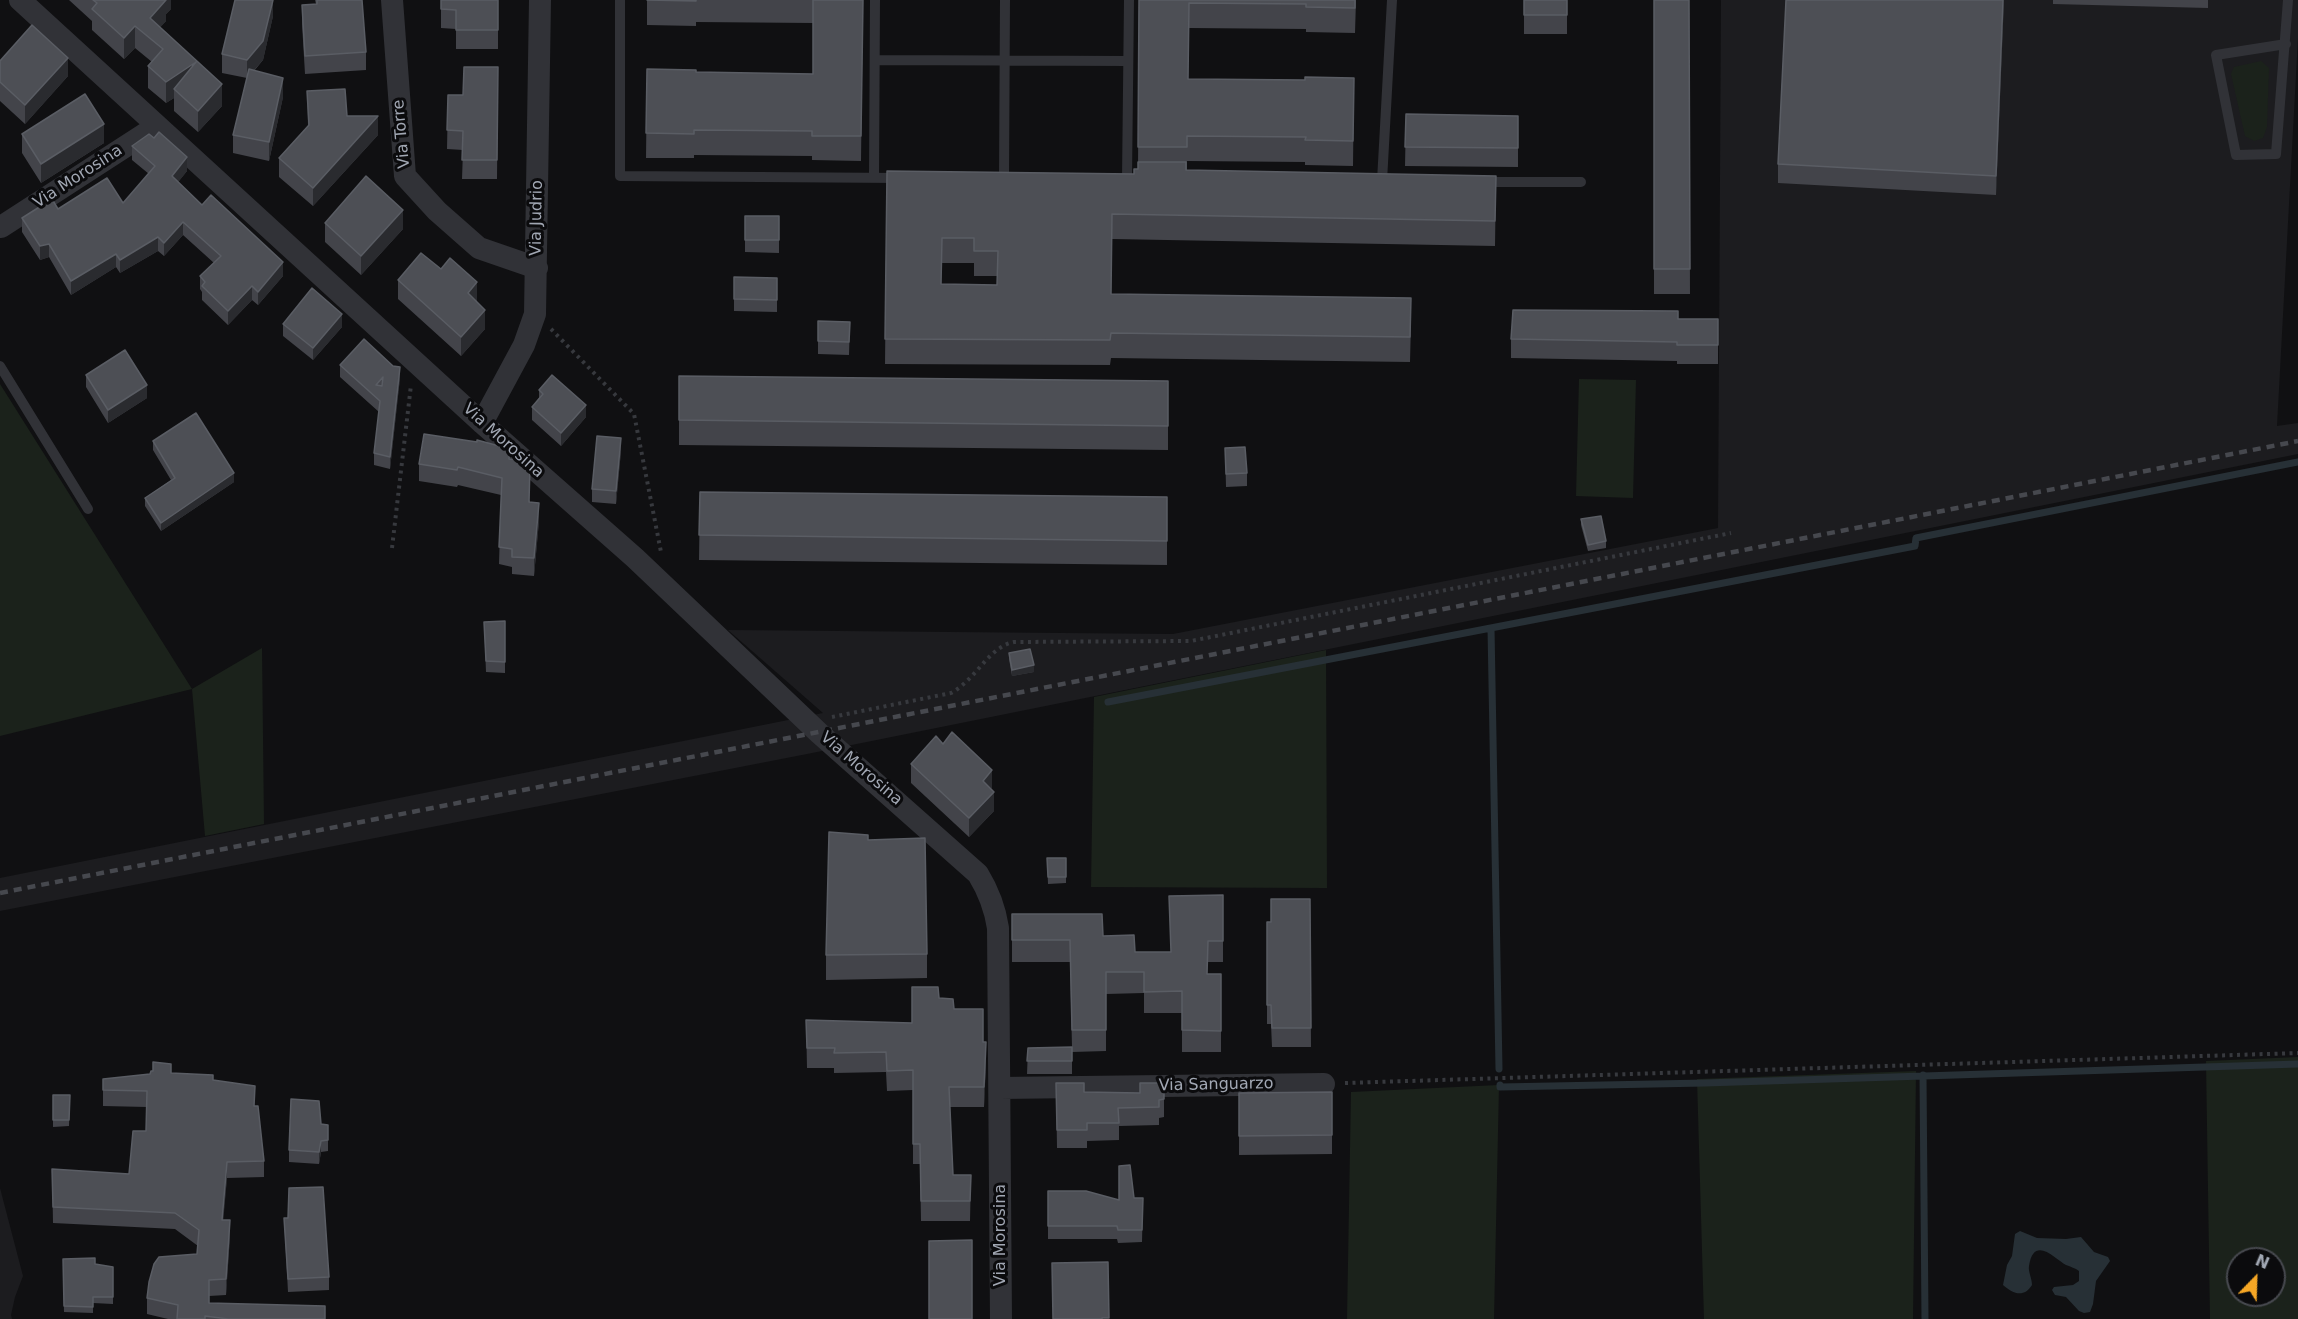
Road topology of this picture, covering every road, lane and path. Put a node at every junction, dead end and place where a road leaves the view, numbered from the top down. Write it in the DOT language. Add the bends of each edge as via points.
graph roads {
  1 [pos="20,0"];
  2 [pos="392,0"];
  3 [pos="540,0"];
  4 [pos="620,0"];
  5 [pos="875,0"];
  6 [pos="1005,0"];
  7 [pos="1129,0"];
  8 [pos="1392,0"];
  9 [pos="2288,0"];
  10 [pos="2286,44"];
  11 [pos="875,60"];
  12 [pos="1004,61"];
  13 [pos="1128,61"];
  14 [pos="157,126"];
  15 [pos="874,177"];
  16 [pos="909,178"];
  17 [pos="992,178"];
  18 [pos="1127,179"];
  19 [pos="1394,181"];
  20 [pos="1476,182"];
  21 [pos="1581,182"];
  22 [pos="0,228"];
  23 [pos="537,267"];
  24 [pos="535,314"];
  25 [pos="414,361"];
  26 [pos="0,366"];
  27 [pos="482,423"];
  28 [pos="88,509"];
  29 [pos="1731,533"];
  30 [pos="392,548"];
  31 [pos="663,557"];
  32 [pos="807,722"];
  33 [pos="2298,1053"];
  34 [pos="1324,1084"];
  35 [pos="1000,1088"];
  36 [pos="1001,1319"];
  1 -- 14 [label="street, Via Morosina"];
  2 -- 23 [label="street, Via Torre" via="405,176 437,212 479,248"];
  3 -- 23 [label="street, Via Judrio"];
  4 -- 15 [label="lane" via="620,176"];
  5 -- 11 [label="lane"];
  6 -- 12 [label="lane"];
  7 -- 13 [label="lane"];
  8 -- 19 [label="lane" via="1376,181"];
  9 -- 10 [label="lane"];
  10 -- 10 [label="lane" via="2276,154 2236,155 2216,55"];
  11 -- 12 [label="lane"];
  11 -- 15 [label="lane"];
  12 -- 13 [label="lane"];
  12 -- 17 [label="lane" via="1009,178"];
  13 -- 18 [label="lane"];
  14 -- 22 [label="street, Via Morosina"];
  14 -- 25 [label="street, Via Morosina"];
  15 -- 16 [label="lane"];
  20 -- 21 [label="lane"];
  23 -- 24 [label="street, Via Judrio"];
  24 -- 27 [label="street, Via Judrio" via="524,345"];
  24 -- 31 [label="path" via="634,414"];
  25 -- 27 [label="street, Via Morosina"];
  25 -- 30 [label="path"];
  26 -- 28 [label="lane"];
  27 -- 32 [label="street, Via Morosina" via="635,558"];
  29 -- 32 [label="path" via="1191,641 1005,644 968,682 951,693"];
  32 -- 35 [label="street, Via Morosina" via="962,858 988,891 998,928"];
  33 -- 34 [label="path"];
  34 -- 35 [label="street, Via Sanguarzo"];
  35 -- 36 [label="street, Via Morosina"];
}
